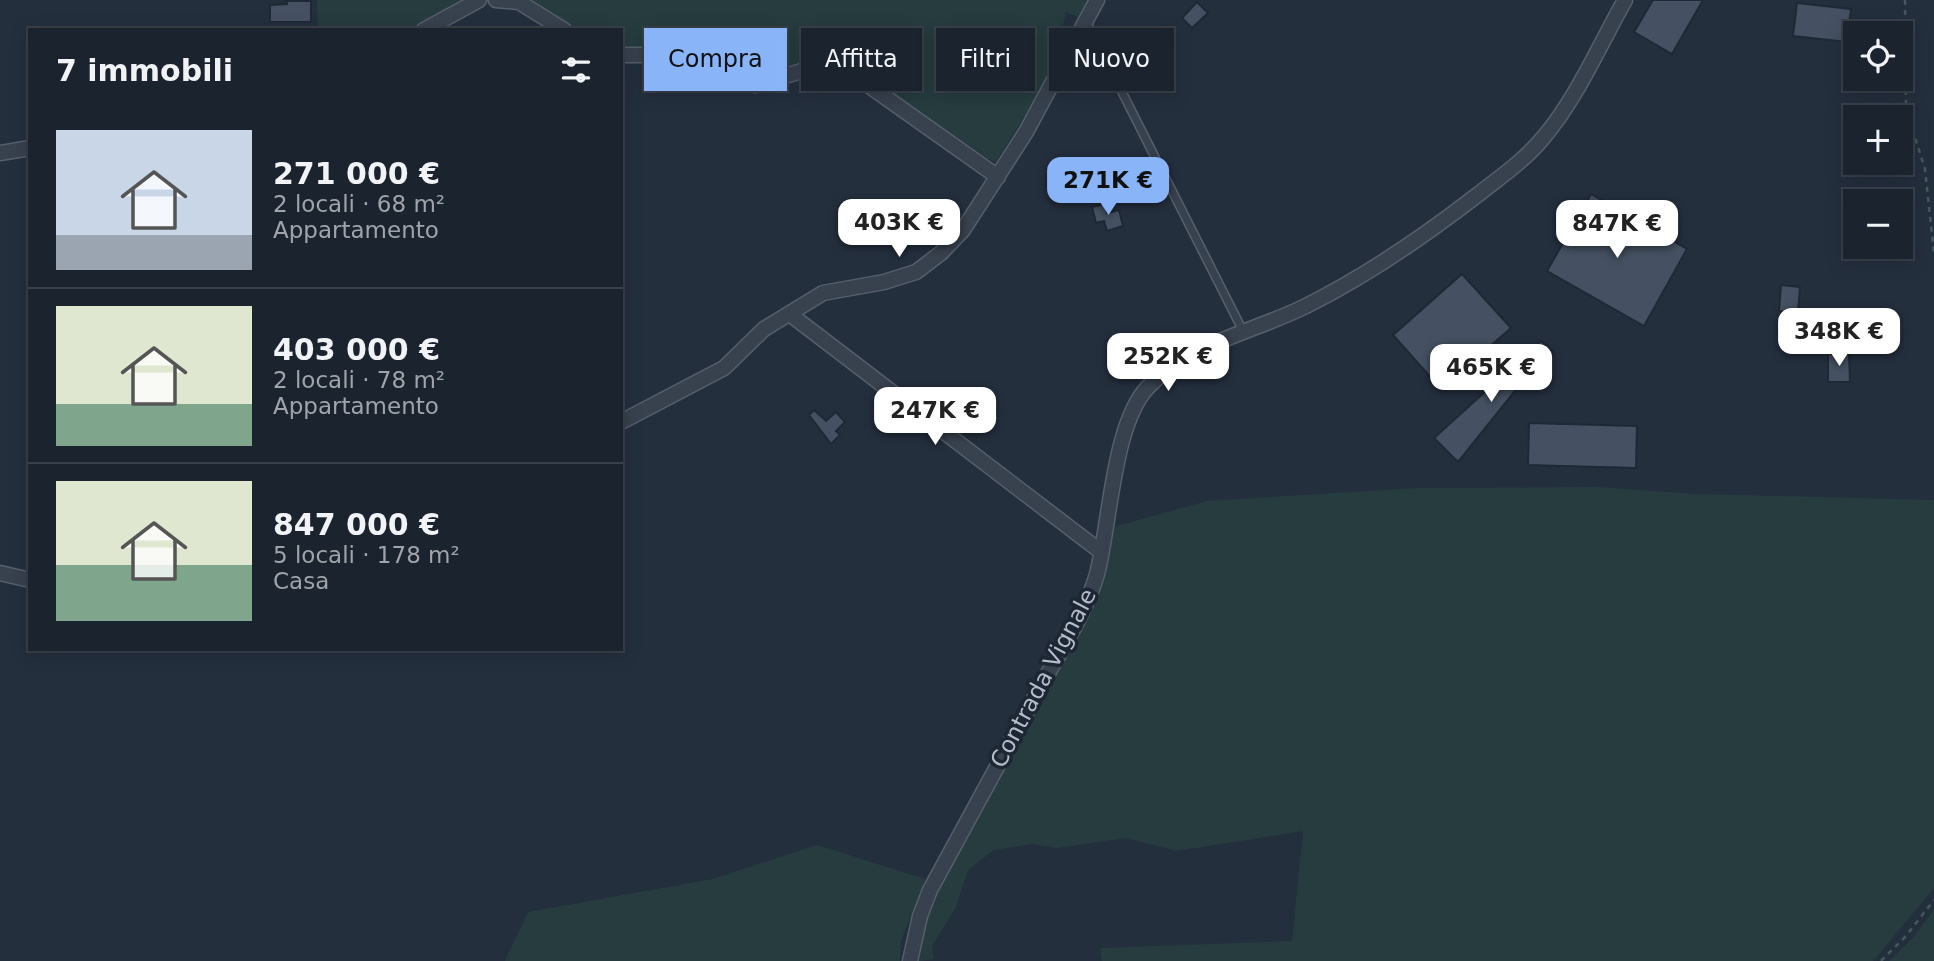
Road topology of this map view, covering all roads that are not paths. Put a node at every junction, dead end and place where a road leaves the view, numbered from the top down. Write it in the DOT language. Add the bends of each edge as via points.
graph roads {
  1 [pos="480,0"];
  2 [pos="496,0"];
  3 [pos="1097,0"];
  4 [pos="1625,0"];
  5 [pos="1086,20"];
  6 [pos="428,28"];
  7 [pos="561,28"];
  8 [pos="623,55"];
  9 [pos="28,148"];
  10 [pos="0,153"];
  11 [pos="998,177"];
  12 [pos="791,315"];
  13 [pos="1243,331"];
  14 [pos="623,421"];
  15 [pos="1100,551"];
  16 [pos="0,573"];
  17 [pos="28,580"];
  18 [pos="910,961"];
  1 -- 6 [label="street"];
  2 -- 7 [label="street" via="519,2"];
  3 -- 5 [label="street"];
  4 -- 13 [label="street, Contrada Vignale" via="1564,110 1517,165 1430,231 1351,280 1305,306"];
  5 -- 11 [label="street"];
  5 -- 13 [label="lane"];
  8 -- 11 [label="street" via="694,55 755,85 834,61"];
  9 -- 10 [label="street"];
  11 -- 12 [label="street" via="964,230 916,272 823,293"];
  12 -- 14 [label="street" via="764,330 724,368"];
  12 -- 15 [label="street"];
  13 -- 15 [label="street, Contrada Vignale" via="1166,371 1137,402 1126,431"];
  15 -- 18 [label="street, Contrada Vignale" via="1097,575 1073,628 930,890"];
  16 -- 17 [label="street"];
}
